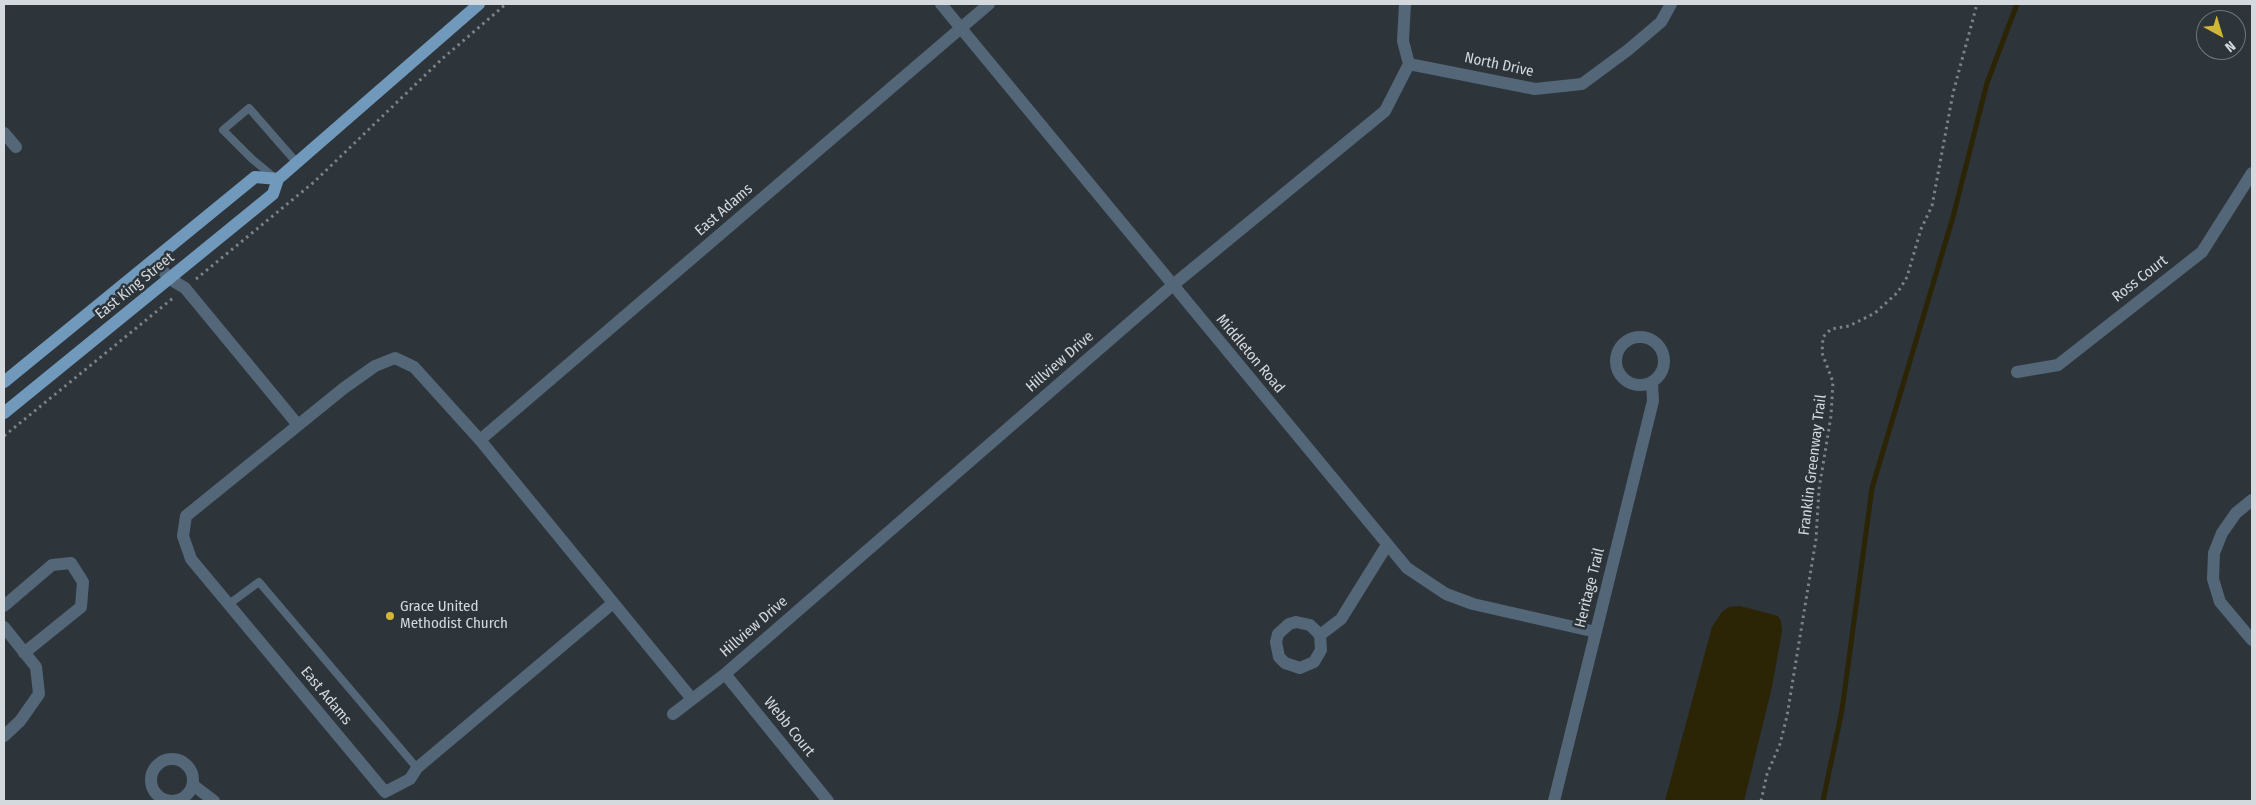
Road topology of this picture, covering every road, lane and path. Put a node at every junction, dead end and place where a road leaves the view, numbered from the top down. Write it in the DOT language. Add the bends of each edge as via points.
graph roads {
  1 [pos="479,4"];
  2 [pos="506,4"];
  3 [pos="941,4"];
  4 [pos="989,4"];
  5 [pos="1406,4"];
  6 [pos="1671,4"];
  7 [pos="1977,4"];
  8 [pos="961,28"];
  9 [pos="1409,64"];
  10 [pos="4,133"];
  11 [pos="16,147"];
  12 [pos="297,163"];
  13 [pos="2252,173"];
  14 [pos="278,179"];
  15 [pos="154,260"];
  16 [pos="170,279"];
  17 [pos="196,279"];
  18 [pos="1173,285"];
  19 [pos="173,298"];
  20 [pos="2016,372"];
  21 [pos="4,382"];
  22 [pos="1652,382"];
  23 [pos="4,412"];
  24 [pos="298,425"];
  25 [pos="4,436"];
  26 [pos="480,440"];
  27 [pos="2252,500"];
  28 [pos="1387,545"];
  29 [pos="229,604"];
  30 [pos="614,604"];
  31 [pos="4,606"];
  32 [pos="4,627"];
  33 [pos="1596,632"];
  34 [pos="1320,635"];
  35 [pos="2252,640"];
  36 [pos="24,653"];
  37 [pos="725,674"];
  38 [pos="692,699"];
  39 [pos="673,714"];
  40 [pos="4,736"];
  41 [pos="417,768"];
  42 [pos="193,785"];
  43 [pos="214,801"];
  44 [pos="828,801"];
  45 [pos="1554,801"];
  46 [pos="1761,801"];
  1 -- 12 [label="main road, East King Street"];
  2 -- 17 [label="path" via="442,59 314,182"];
  3 -- 8 [label="street, Middleton Road"];
  4 -- 8 [label="street, East Adams"];
  5 -- 9 [label="street" via="1403,41"];
  6 -- 9 [label="street, North Drive" via="1661,22 1582,84 1536,89"];
  7 -- 46 [label="path, Franklin Greenway Trail" via="1953,93 1932,206 1920,229 1907,277 1898,292 1875,313 1849,326 1831,329 1823,337 1822,353 1833,382 1816,539 1787,716"];
  8 -- 18 [label="street, Middleton Road"];
  8 -- 26 [label="street, East Adams"];
  9 -- 18 [label="street, Hillview Drive" via="1384,111"];
  10 -- 11 [label="street"];
  12 -- 14 [label="main road, East King Street"];
  12 -- 14 [label="lane" via="249,108 223,130 252,160"];
  13 -- 20 [label="street, Ross Court" via="2202,252 2058,365"];
  14 -- 15 [label="main road, East King Street" via="255,178"];
  14 -- 16 [label="main road, East King Street" via="272,194"];
  15 -- 16 [label="street"];
  15 -- 21 [label="main road, East King Street"];
  16 -- 23 [label="main road, East King Street"];
  16 -- 24 [label="street" via="185,288"];
  18 -- 28 [label="street, Middleton Road"];
  18 -- 37 [label="street, Hillview Drive"];
  19 -- 25 [label="path"];
  22 -- 33 [label="street, Heritage Trail" via="1653,401"];
  24 -- 26 [label="street, East Adams" via="375,366 395,358 414,367"];
  24 -- 29 [label="street, East Adams" via="186,516 183,536 191,559"];
  26 -- 30 [label="street, East Adams"];
  27 -- 35 [label="street" via="2236,513 2222,533 2214,553 2213,579 2220,602"];
  28 -- 33 [label="street, Middleton Road" via="1407,568 1446,594 1473,604"];
  28 -- 34 [label="street" via="1341,619"];
  29 -- 41 [label="lane" via="259,582"];
  29 -- 41 [label="street, East Adams" via="385,792 410,778"];
  30 -- 38 [label="street"];
  30 -- 41 [label="street, East Adams"];
  31 -- 36 [label="street" via="52,565 71,563 83,582 81,606"];
  32 -- 36 [label="street"];
  33 -- 45 [label="street, Heritage Trail"];
  36 -- 40 [label="street" via="36,667 39,694 20,721"];
  37 -- 38 [label="street, Hillview Drive"];
  37 -- 44 [label="street, Webb Court"];
  38 -- 39 [label="street, Hillview Drive"];
  42 -- 43 [label="street"];
}
